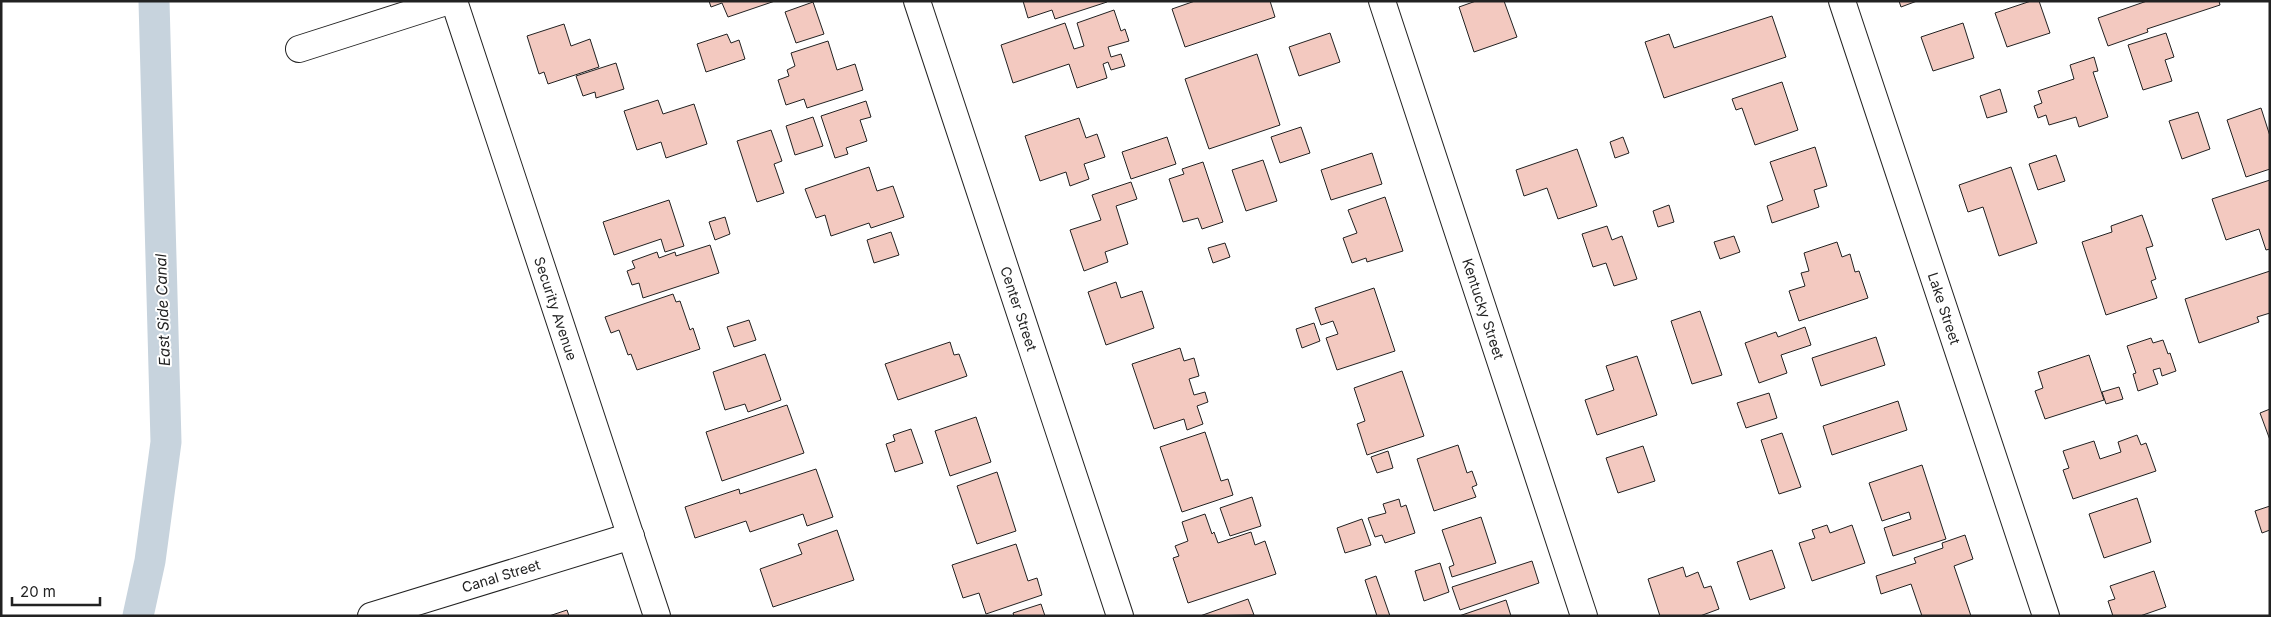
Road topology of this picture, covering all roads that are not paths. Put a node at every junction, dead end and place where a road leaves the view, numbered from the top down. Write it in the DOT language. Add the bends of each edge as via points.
graph roads {
  1 [pos="449,1"];
  2 [pos="454,1"];
  3 [pos="917,1"];
  4 [pos="1382,1"];
  5 [pos="1842,1"];
  6 [pos="299,49"];
  7 [pos="631,536"];
  8 [pos="372,616"];
  9 [pos="657,616"];
  10 [pos="1120,616"];
  11 [pos="1584,616"];
  12 [pos="2046,616"];
  1 -- 6 [label="street"];
  2 -- 7 [label="street, Security Avenue"];
  3 -- 10 [label="street, Center Street"];
  4 -- 11 [label="street, Kentucky Street"];
  5 -- 12 [label="street, Lake Street"];
  7 -- 8 [label="street, Canal Street"];
  7 -- 9 [label="street, Security Avenue"];
}
